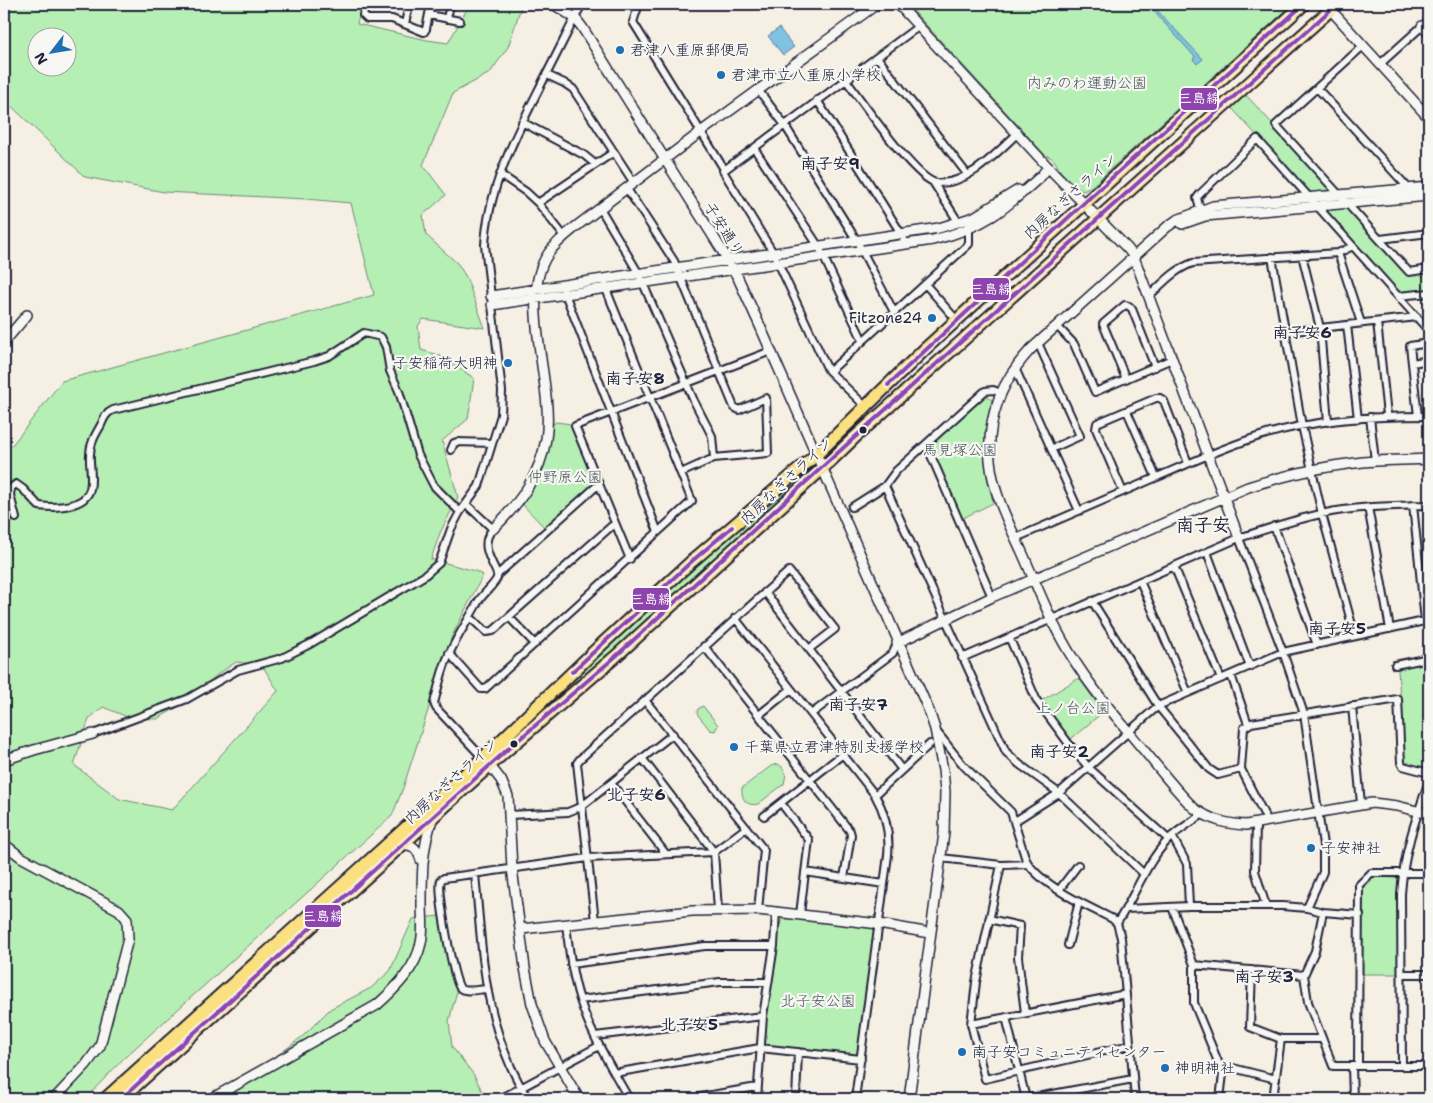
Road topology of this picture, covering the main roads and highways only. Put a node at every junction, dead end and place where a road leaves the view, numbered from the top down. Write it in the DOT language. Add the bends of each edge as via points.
graph roads {
  1 [pos="1304,4"];
  2 [pos="1334,7"];
  3 [pos="487,762"];
  4 [pos="105,1099"];
  5 [pos="121,1099"];
  1 -- 3 [label="highway, 内房なぎさライン" via="925,350 816,455 601,645"];
  2 -- 3 [label="highway, 内房なぎさライン" via="615,657"];
  3 -- 4 [label="highway, 内房なぎさライン"];
  3 -- 5 [label="highway, 内房なぎさライン" via="434,816"];
}
